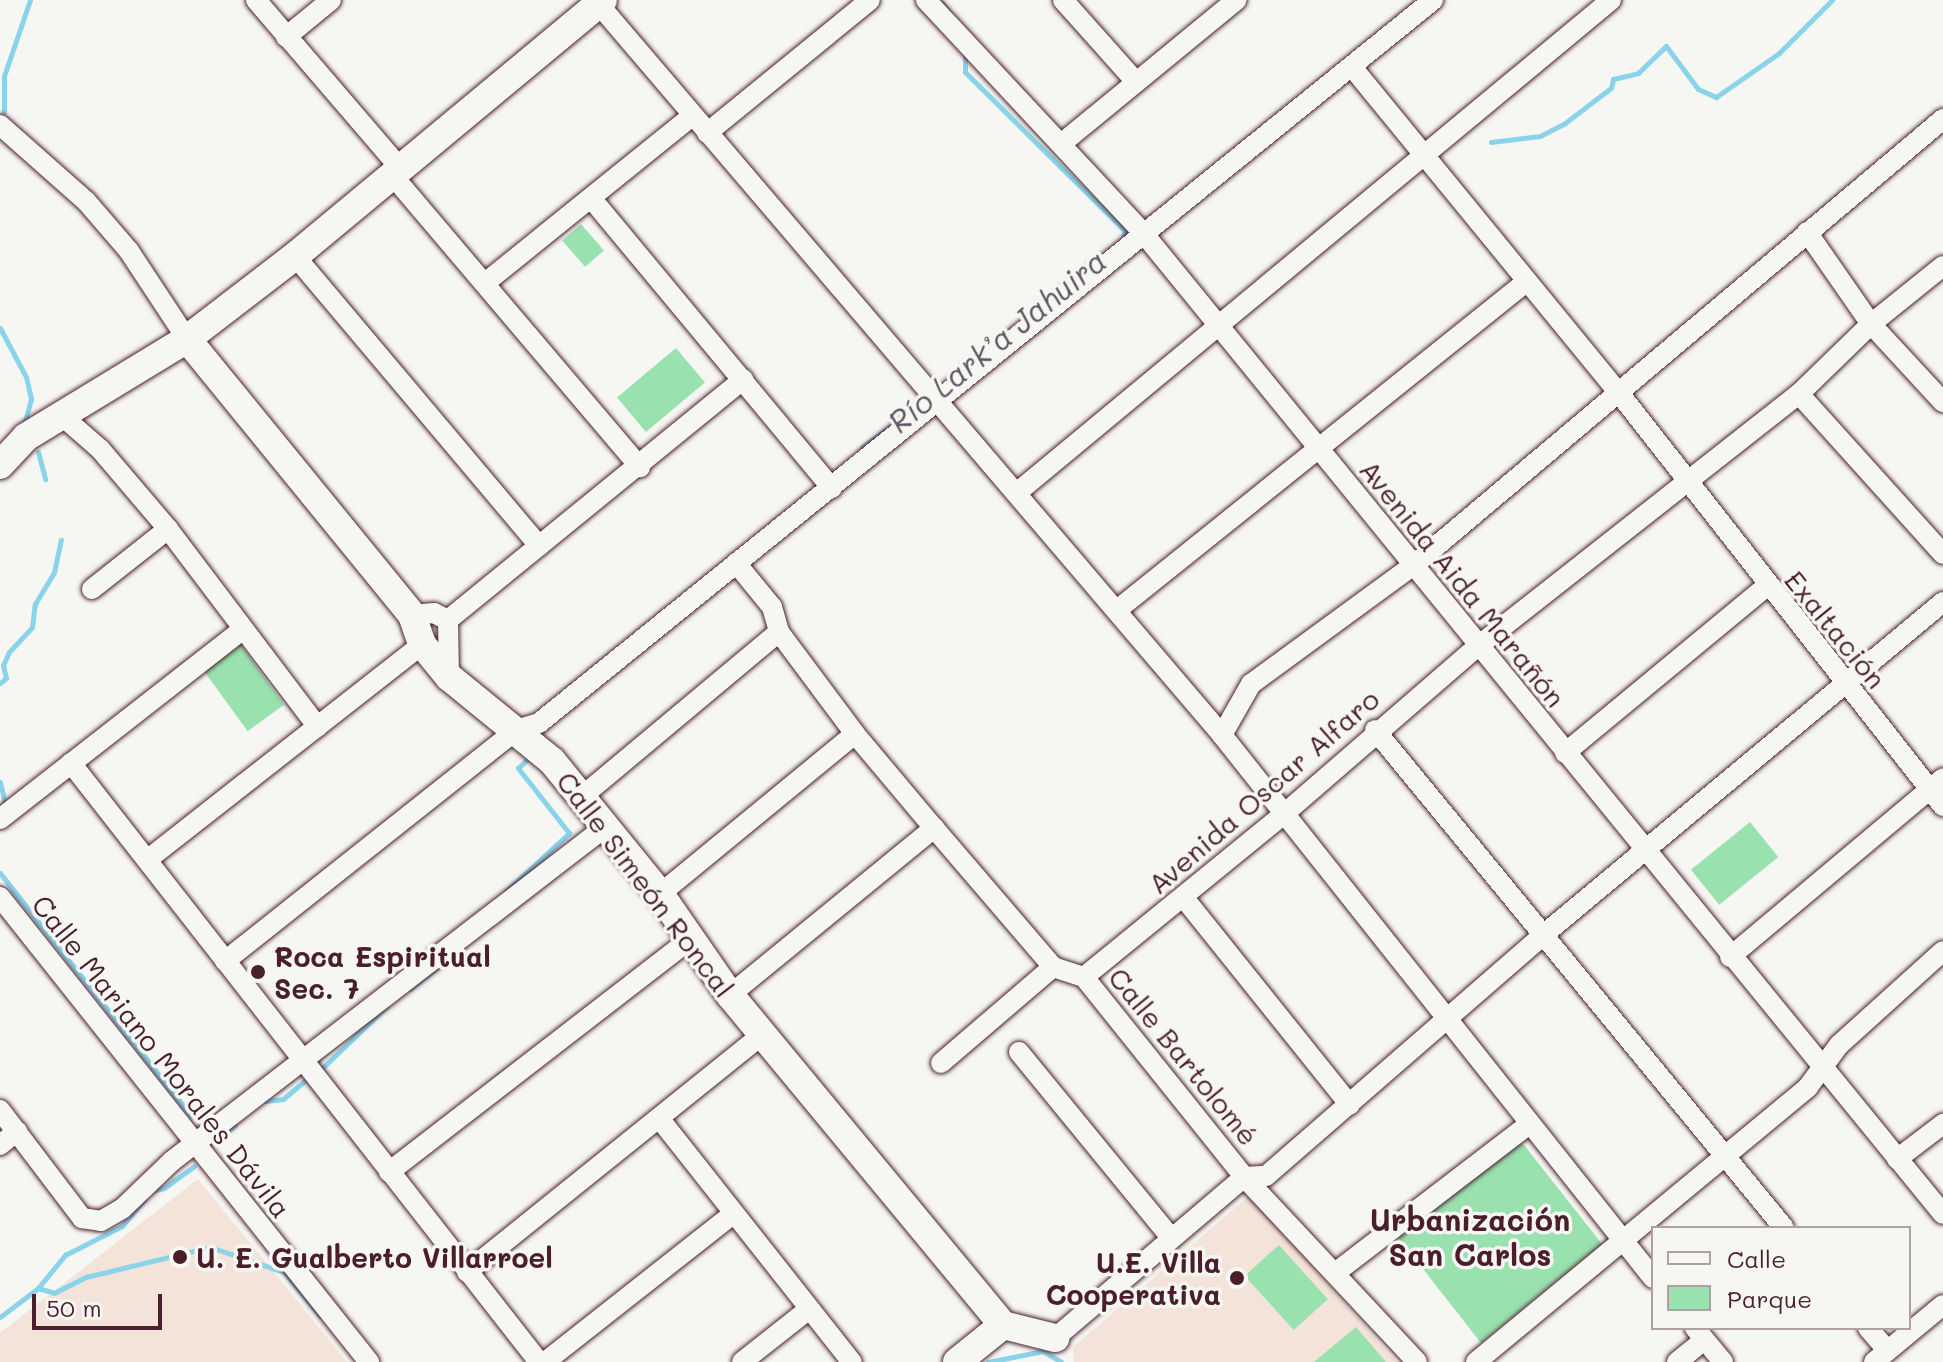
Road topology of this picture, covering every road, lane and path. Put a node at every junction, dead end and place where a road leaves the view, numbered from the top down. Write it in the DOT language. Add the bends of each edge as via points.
graph roads {
  1 [pos="256,0"];
  2 [pos="331,0"];
  3 [pos="870,0"];
  4 [pos="926,0"];
  5 [pos="1063,0"];
  6 [pos="1398,0"];
  7 [pos="1433,0"];
  8 [pos="1611,0"];
  9 [pos="599,1"];
  10 [pos="1234,1"];
  11 [pos="1413,16"];
  12 [pos="286,37"];
  13 [pos="1352,67"];
  14 [pos="1136,82"];
  15 [pos="692,116"];
  16 [pos="1943,119"];
  17 [pos="0,125"];
  18 [pos="707,133"];
  19 [pos="1061,144"];
  20 [pos="1425,159"];
  21 [pos="397,172"];
  22 [pos="591,198"];
  23 [pos="1807,232"];
  24 [pos="1144,234"];
  25 [pos="295,256"];
  26 [pos="1943,266"];
  27 [pos="1526,282"];
  28 [pos="485,283"];
  29 [pos="1871,324"];
  30 [pos="1218,328"];
  31 [pos="187,339"];
  32 [pos="743,379"];
  33 [pos="1619,393"];
  34 [pos="1799,394"];
  35 [pos="939,400"];
  36 [pos="1943,402"];
  37 [pos="61,415"];
  38 [pos="1317,450"];
  39 [pos="0,465"];
  40 [pos="640,467"];
  41 [pos="1689,484"];
  42 [pos="832,488"];
  43 [pos="1019,491"];
  44 [pos="168,529"];
  45 [pos="539,546"];
  46 [pos="1943,554"];
  47 [pos="736,563"];
  48 [pos="1415,564"];
  49 [pos="1766,587"];
  50 [pos="92,589"];
  51 [pos="1943,602"];
  52 [pos="1117,610"];
  53 [pos="412,615"];
  54 [pos="448,620"];
  55 [pos="243,629"];
  56 [pos="779,632"];
  57 [pos="422,644"];
  58 [pos="1477,647"];
  59 [pos="449,677"];
  60 [pos="1845,684"];
  61 [pos="318,727"];
  62 [pos="516,730"];
  63 [pos="1375,730"];
  64 [pos="855,734"];
  65 [pos="1222,735"];
  66 [pos="1565,753"];
  67 [pos="71,763"];
  68 [pos="1936,783"];
  69 [pos="579,799"];
  70 [pos="1943,806"];
  71 [pos="1284,814"];
  72 [pos="0,819"];
  73 [pos="604,828"];
  74 [pos="934,828"];
  75 [pos="1646,851"];
  76 [pos="147,860"];
  77 [pos="660,894"];
  78 [pos="0,897"];
  79 [pos="1184,898"];
  80 [pos="1542,936"];
  81 [pos="690,939"];
  82 [pos="1943,951"];
  83 [pos="1730,957"];
  84 [pos="225,961"];
  85 [pos="1053,967"];
  86 [pos="1084,977"];
  87 [pos="730,995"];
  88 [pos="1445,1020"];
  89 [pos="763,1034"];
  90 [pos="1019,1052"];
  91 [pos="941,1063"];
  92 [pos="303,1064"];
  93 [pos="1821,1068"];
  94 [pos="1350,1105"];
  95 [pos="0,1110"];
  96 [pos="659,1118"];
  97 [pos="1943,1124"];
  98 [pos="1528,1125"];
  99 [pos="17,1131"];
  100 [pos="0,1145"];
  101 [pos="196,1145"];
  102 [pos="1724,1158"];
  103 [pos="1897,1159"];
  104 [pos="389,1172"];
  105 [pos="1244,1177"];
  106 [pos="733,1214"];
  107 [pos="1943,1214"];
  108 [pos="1782,1226"];
  109 [pos="1171,1238"];
  110 [pos="1623,1241"];
  111 [pos="467,1272"];
  112 [pos="1335,1273"];
  113 [pos="1651,1276"];
  114 [pos="809,1309"];
  115 [pos="1939,1317"];
  116 [pos="1003,1325"];
  117 [pos="1869,1330"];
  118 [pos="1700,1334"];
  119 [pos="1055,1338"];
  120 [pos="1881,1356"];
  121 [pos="369,1362"];
  122 [pos="542,1362"];
  123 [pos="742,1362"];
  124 [pos="852,1362"];
  125 [pos="957,1362"];
  126 [pos="1417,1362"];
  127 [pos="1476,1362"];
  128 [pos="1677,1362"];
  129 [pos="1723,1362"];
  1 -- 12 [label="street"];
  2 -- 12 [label="street"];
  3 -- 18 [label="street"];
  4 -- 19 [label="street, Avenida Aida Marañón"];
  5 -- 14 [label="street"];
  6 -- 11 [label="street"];
  7 -- 11 [label="street"];
  8 -- 20 [label="street"];
  9 -- 15 [label="street"];
  9 -- 21 [label="street"];
  10 -- 14 [label="street"];
  11 -- 13 [label="street"];
  12 -- 21 [label="street"];
  13 -- 20 [label="street, Exaltación"];
  13 -- 24 [label="street"];
  14 -- 19 [label="street"];
  15 -- 18 [label="street"];
  15 -- 22 [label="street"];
  16 -- 23 [label="street"];
  17 -- 31 [label="street" via="25,142 129,251"];
  18 -- 35 [label="street" via="921,388"];
  19 -- 24 [label="street, Avenida Aida Marañón"];
  20 -- 27 [label="street, Exaltación"];
  20 -- 30 [label="street"];
  21 -- 25 [label="street"];
  21 -- 28 [label="street"];
  22 -- 28 [label="street"];
  22 -- 32 [label="street"];
  23 -- 29 [label="street"];
  23 -- 33 [label="street"];
  24 -- 30 [label="street, Avenida Aida Marañón"];
  24 -- 35 [label="street"];
  25 -- 31 [label="street"];
  25 -- 45 [label="street"];
  26 -- 29 [label="street, Avenida Oscar Alfaro"];
  27 -- 33 [label="street, Exaltación"];
  27 -- 38 [label="street"];
  28 -- 40 [label="street"];
  29 -- 34 [label="street, Avenida Oscar Alfaro"];
  29 -- 36 [label="street"];
  30 -- 38 [label="street, Avenida Aida Marañón"];
  30 -- 43 [label="street"];
  31 -- 37 [label="street"];
  31 -- 53 [label="street, Calle Simeón Roncal"];
  32 -- 40 [label="street"];
  32 -- 42 [label="street"];
  33 -- 41 [label="street, Exaltación"];
  33 -- 48 [label="street"];
  34 -- 41 [label="street, Avenida Oscar Alfaro"];
  34 -- 46 [label="street"];
  35 -- 42 [label="street"];
  35 -- 43 [label="street"];
  37 -- 39 [label="street" via="26,437"];
  37 -- 44 [label="street" via="100,449"];
  38 -- 48 [label="street, Avenida Aida Marañón"];
  38 -- 52 [label="street"];
  40 -- 45 [label="street"];
  41 -- 49 [label="street, Exaltación"];
  41 -- 58 [label="street, Avenida Oscar Alfaro"];
  42 -- 47 [label="street"];
  43 -- 52 [label="street"];
  44 -- 50 [label="street"];
  44 -- 55 [label="street"];
  45 -- 54 [label="street"];
  47 -- 56 [label="street" via="772,607"];
  47 -- 62 [label="street" via="539,723"];
  48 -- 58 [label="street, Avenida Aida Marañón"];
  48 -- 65 [label="street" via="1251,684"];
  49 -- 60 [label="street, Exaltación"];
  49 -- 66 [label="street"];
  51 -- 60 [label="street"];
  52 -- 65 [label="street"];
  53 -- 54 [label="street" via="434,613"];
  53 -- 57 [label="street, Calle Simeón Roncal"];
  54 -- 59 [label="street"];
  55 -- 61 [label="street"];
  55 -- 67 [label="street"];
  56 -- 64 [label="street"];
  56 -- 69 [label="street"];
  57 -- 59 [label="street, Calle Simeón Roncal"];
  57 -- 61 [label="street"];
  58 -- 63 [label="street, Avenida Oscar Alfaro"];
  58 -- 66 [label="street, Avenida Aida Marañón"];
  59 -- 62 [label="street, Calle Simeón Roncal"];
  60 -- 68 [label="street, Exaltación"];
  60 -- 75 [label="street"];
  61 -- 76 [label="street"];
  62 -- 69 [label="street, Calle Simeón Roncal" via="540,747"];
  62 -- 84 [label="street"];
  63 -- 71 [label="street, Avenida Oscar Alfaro"];
  63 -- 80 [label="street"];
  64 -- 74 [label="street"];
  64 -- 77 [label="street"];
  65 -- 71 [label="street"];
  66 -- 75 [label="street, Avenida Aida Marañón"];
  67 -- 72 [label="street"];
  67 -- 76 [label="street"];
  68 -- 70 [label="street, Exaltación"];
  68 -- 83 [label="street"];
  69 -- 73 [label="street, Calle Simeón Roncal"];
  71 -- 79 [label="street, Avenida Oscar Alfaro"];
  71 -- 88 [label="street"];
  73 -- 77 [label="street, Calle Simeón Roncal"];
  73 -- 92 [label="street"];
  74 -- 85 [label="street"];
  74 -- 87 [label="street"];
  75 -- 80 [label="street"];
  75 -- 83 [label="street, Avenida Aida Marañón"];
  76 -- 84 [label="street"];
  77 -- 81 [label="street, Calle Simeón Roncal"];
  78 -- 101 [label="street, Calle Mariano Morales Dávila"];
  79 -- 86 [label="street, Avenida Oscar Alfaro"];
  79 -- 94 [label="street"];
  80 -- 88 [label="street"];
  80 -- 102 [label="street"];
  81 -- 87 [label="street, Calle Simeón Roncal"];
  81 -- 104 [label="street"];
  82 -- 93 [label="street"];
  83 -- 93 [label="street, Avenida Aida Marañón"];
  84 -- 92 [label="street"];
  85 -- 86 [label="street, Calle Bartolomé"];
  85 -- 91 [label="street"];
  86 -- 105 [label="street, Calle Bartolomé"];
  87 -- 89 [label="street, Calle Simeón Roncal"];
  88 -- 94 [label="street"];
  88 -- 98 [label="street"];
  89 -- 96 [label="street"];
  89 -- 116 [label="street, Calle Simeón Roncal"];
  90 -- 109 [label="street"];
  92 -- 101 [label="street"];
  92 -- 104 [label="street"];
  93 -- 102 [label="street" via="1808,1087"];
  93 -- 103 [label="street, Avenida Aida Marañón"];
  94 -- 105 [label="street" via="1266,1176"];
  95 -- 99 [label="street"];
  96 -- 106 [label="street"];
  96 -- 111 [label="street"];
  97 -- 103 [label="street"];
  98 -- 110 [label="street"];
  98 -- 112 [label="street"];
  99 -- 100 [label="street"];
  99 -- 101 [label="street" via="82,1218 101,1221"];
  101 -- 121 [label="street, Calle Mariano Morales Dávila"];
  102 -- 108 [label="street"];
  102 -- 110 [label="street"];
  103 -- 107 [label="street, Avenida Aida Marañón"];
  104 -- 111 [label="street"];
  105 -- 109 [label="street"];
  105 -- 112 [label="street, Calle Bartolomé"];
  106 -- 114 [label="street"];
  106 -- 122 [label="street"];
  109 -- 119 [label="street"];
  110 -- 113 [label="street"];
  110 -- 127 [label="street"];
  111 -- 122 [label="street"];
  112 -- 126 [label="street, Calle Bartolomé"];
  114 -- 123 [label="street"];
  114 -- 124 [label="street"];
  115 -- 120 [label="street"];
  116 -- 119 [label="street"];
  116 -- 125 [label="street"];
  117 -- 120 [label="street"];
  118 -- 128 [label="street"];
  118 -- 129 [label="street"];
}
